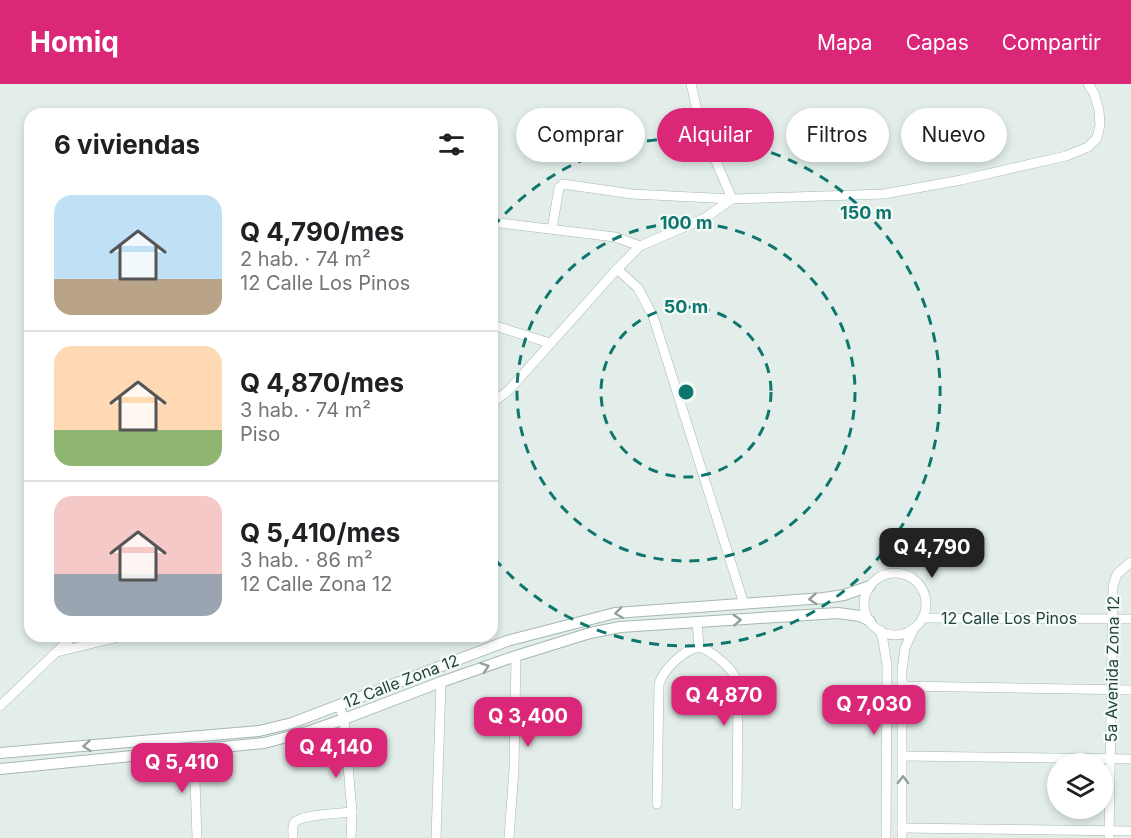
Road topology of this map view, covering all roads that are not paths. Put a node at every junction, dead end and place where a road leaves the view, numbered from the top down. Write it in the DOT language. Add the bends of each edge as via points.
graph roads {
  1 [pos="691,84"];
  2 [pos="1088,84"];
  3 [pos="732,199"];
  4 [pos="498,223"];
  5 [pos="552,229"];
  6 [pos="640,246"];
  7 [pos="617,269"];
  8 [pos="498,327"];
  9 [pos="550,343"];
  10 [pos="498,398"];
  11 [pos="1131,562"];
  12 [pos="870,586"];
  13 [pos="744,604"];
  14 [pos="923,618"];
  15 [pos="1112,619"];
  16 [pos="1131,619"];
  17 [pos="870,621"];
  18 [pos="697,622"];
  19 [pos="914,628"];
  20 [pos="880,630"];
  21 [pos="67,642"];
  22 [pos="98,642"];
  23 [pos="699,647"];
  24 [pos="57,652"];
  25 [pos="516,656"];
  26 [pos="441,682"];
  27 [pos="902,686"];
  28 [pos="1111,689"];
  29 [pos="1131,690"];
  30 [pos="339,705"];
  31 [pos="0,706"];
  32 [pos="344,719"];
  33 [pos="194,750"];
  34 [pos="0,753"];
  35 [pos="1110,753"];
  36 [pos="903,756"];
  37 [pos="1047,757"];
  38 [pos="1113,758"];
  39 [pos="1131,759"];
  40 [pos="0,769"];
  41 [pos="657,804"];
  42 [pos="737,805"];
  43 [pos="352,812"];
  44 [pos="1109,819"];
  45 [pos="1131,831"];
  46 [pos="902,833"];
  47 [pos="1109,835"];
  48 [pos="197,838"];
  49 [pos="293,838"];
  50 [pos="351,838"];
  51 [pos="436,838"];
  52 [pos="509,838"];
  53 [pos="886,838"];
  1 -- 3 [label="street" via="700,123"];
  2 -- 3 [label="street" via="1099,110 1097,138 1088,147 1066,156 884,194"];
  3 -- 5 [label="street" via="632,194 563,184"];
  3 -- 6 [label="street" via="705,218"];
  4 -- 5 [label="street"];
  5 -- 6 [label="street" via="615,237"];
  6 -- 7 [label="street"];
  7 -- 9 [label="street"];
  7 -- 13 [label="street" via="638,288 653,316"];
  8 -- 9 [label="street"];
  9 -- 10 [label="street"];
  11 -- 15 [label="street, 5a Avenida Zona 12" via="1116,574"];
  12 -- 13 [label="street, 12 Calle Zona 12, one-way" via="835,597"];
  12 -- 14 [label="street" via="893,573 911,577 926,600"];
  12 -- 17 [label="street" via="864,604"];
  13 -- 30 [label="street, 12 Calle Zona 12, one-way" via="615,613 507,641"];
  14 -- 15 [label="street, 12 Calle Los Pinos"];
  14 -- 19 [label="street"];
  15 -- 16 [label="street, 12 Calle Los Pinos"];
  15 -- 28 [label="street, 5a Avenida Zona 12"];
  18 -- 17 [label="street, 12 Calle Zona 12, one-way" via="838,613"];
  17 -- 20 [label="street"];
  18 -- 23 [label="street"];
  18 -- 25 [label="street, 12 Calle Zona 12" via="620,627"];
  19 -- 20 [label="street" via="897,634"];
  19 -- 27 [label="street" via="905,648"];
  20 -- 53 [label="street" via="887,666"];
  21 -- 24 [label="street"];
  22 -- 24 [label="street"];
  23 -- 41 [label="street" via="668,668 658,684"];
  23 -- 42 [label="street" via="736,677"];
  24 -- 31 [label="street"];
  26 -- 25 [label="street, 12 Calle Zona 12, one-way"];
  25 -- 52 [label="street"];
  26 -- 32 [label="street, 12 Calle Zona 12"];
  26 -- 51 [label="street"];
  27 -- 28 [label="street"];
  27 -- 36 [label="street"];
  28 -- 29 [label="street"];
  28 -- 35 [label="street, 5a Avenida Zona 12"];
  30 -- 32 [label="street"];
  30 -- 34 [label="street, 12 Calle Zona 12, one-way" via="259,731"];
  32 -- 33 [label="street, 12 Calle Zona 12" via="264,743"];
  32 -- 43 [label="street"];
  33 -- 40 [label="street, 12 Calle Zona 12"];
  33 -- 48 [label="street"];
  36 -- 37 [label="street"];
  46 -- 36 [label="street, one-way"];
  38 -- 39 [label="street"];
  43 -- 49 [label="street" via="296,820"];
  43 -- 50 [label="street"];
  44 -- 47 [label="street, 5a Avenida Zona 12"];
  45 -- 47 [label="street"];
  46 -- 47 [label="street"];
}
